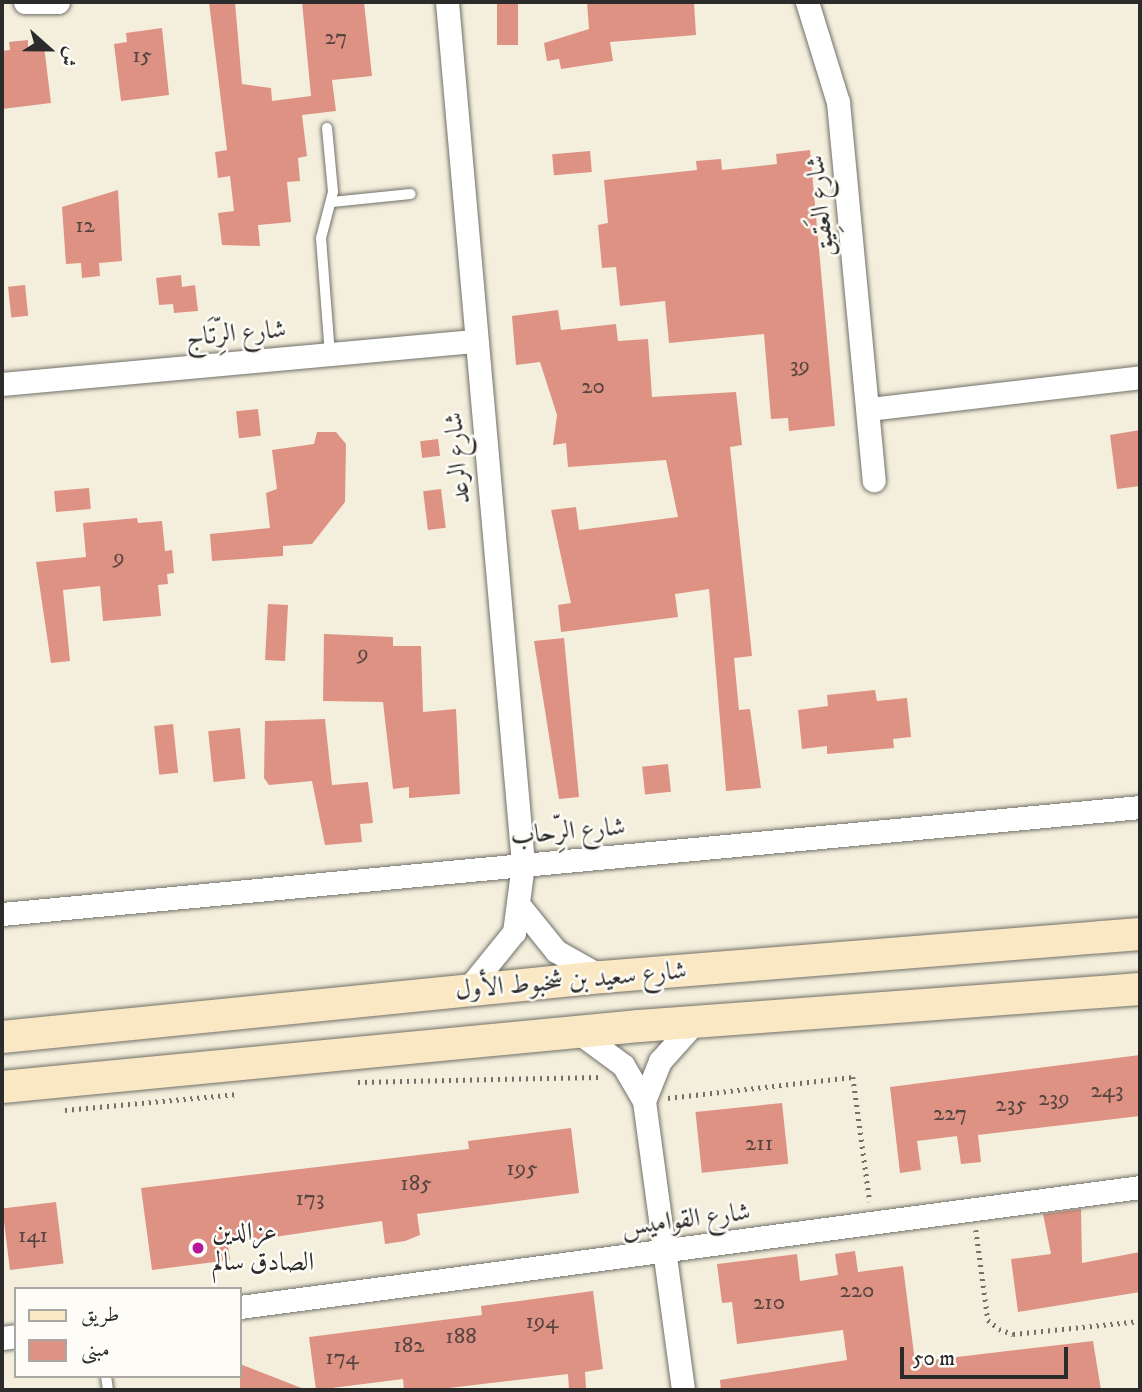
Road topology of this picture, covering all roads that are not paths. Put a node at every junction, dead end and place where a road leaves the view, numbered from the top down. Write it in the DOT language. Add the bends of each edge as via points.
graph roads {
  1 [pos="25,2"];
  2 [pos="58,2"];
  3 [pos="447,2"];
  4 [pos="807,2"];
  5 [pos="327,128"];
  6 [pos="411,194"];
  7 [pos="332,202"];
  8 [pos="476,341"];
  9 [pos="330,354"];
  10 [pos="1140,377"];
  11 [pos="2,384"];
  12 [pos="869,409"];
  13 [pos="874,480"];
  14 [pos="1140,807"];
  15 [pos="523,864"];
  16 [pos="522,908"];
  17 [pos="2,914"];
  18 [pos="1140,934"];
  19 [pos="602,976"];
  20 [pos="1140,989"];
  21 [pos="467,990"];
  22 [pos="696,1021"];
  23 [pos="578,1032"];
  24 [pos="2,1037"];
  25 [pos="2,1087"];
  26 [pos="644,1101"];
  27 [pos="1140,1187"];
  28 [pos="664,1251"];
  29 [pos="242,1307"];
  30 [pos="683,1390"];
  1 -- 2 [label="street"];
  3 -- 8 [label="street, شارع الرعد"];
  4 -- 12 [label="street, شارع العَقِيق" via="838,102"];
  5 -- 7 [label="lane"];
  6 -- 7 [label="lane"];
  7 -- 9 [label="lane" via="321,238"];
  8 -- 9 [label="street, شارع الرِّتَاج"];
  8 -- 15 [label="street, شارع الرعد"];
  9 -- 11 [label="street, شارع الرِّتَاج"];
  10 -- 12 [label="street"];
  12 -- 13 [label="street, شارع العَقِيق"];
  14 -- 15 [label="street, شارع الرِّحاب"];
  15 -- 16 [label="street, شارع الرعد"];
  15 -- 17 [label="street, شارع الرِّحاب"];
  16 -- 19 [label="street" via="556,951"];
  16 -- 21 [label="street, شارع الرعد" via="502,954"];
  18 -- 19 [label="main road, شارع سعيد بن شخبوط الأول"];
  19 -- 21 [label="main road, شارع سعيد بن شخبوط الأول"];
  20 -- 22 [label="main road, شارع سعيد بن شخبوط الأول"];
  21 -- 24 [label="main road, شارع سعيد بن شخبوط الأول"];
  22 -- 23 [label="main road, شارع سعيد بن شخبوط الأول"];
  22 -- 26 [label="street" via="660,1061"];
  23 -- 25 [label="main road, شارع سعيد بن شخبوط الأول"];
  23 -- 26 [label="street" via="623,1065"];
  26 -- 28 [label="street"];
  27 -- 28 [label="street, شارع القواميس"];
  28 -- 29 [label="street, شارع القواميس"];
  28 -- 30 [label="street"];
}
